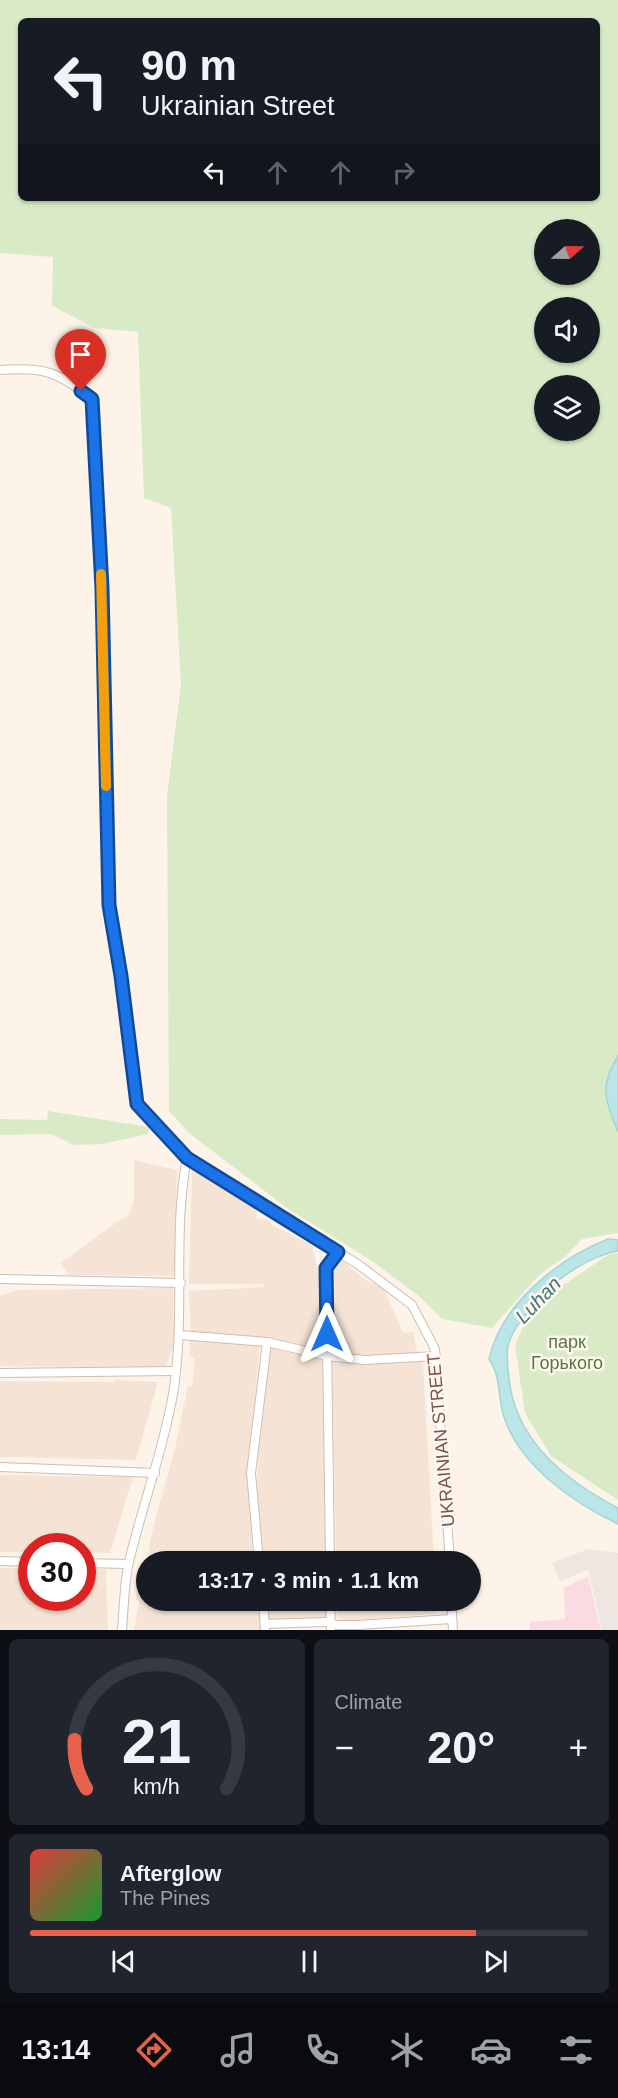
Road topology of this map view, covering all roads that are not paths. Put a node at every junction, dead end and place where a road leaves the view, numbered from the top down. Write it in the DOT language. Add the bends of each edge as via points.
graph roads {
  1 [pos="0,370"];
  2 [pos="187,1158"];
  3 [pos="338,1252"];
  4 [pos="0,1280"];
  5 [pos="181,1283"];
  6 [pos="180,1335"];
  7 [pos="267,1342"];
  8 [pos="327,1356"];
  9 [pos="436,1356"];
  10 [pos="174,1371"];
  11 [pos="0,1373"];
  12 [pos="0,1467"];
  13 [pos="155,1473"];
  14 [pos="258,1551"];
  15 [pos="330,1551"];
  16 [pos="449,1551"];
  17 [pos="0,1561"];
  18 [pos="18,1562"];
  19 [pos="96,1563"];
  20 [pos="128,1564"];
  21 [pos="264,1611"];
  22 [pos="330,1611"];
  23 [pos="452,1611"];
  24 [pos="452,1619"];
  25 [pos="331,1626"];
  26 [pos="265,1627"];
  27 [pos="122,1630"];
  28 [pos="453,1630"];
  1 -- 2 [label="street, UKRAINIAN STREET" via="44,370 92,399 102,588 109,905 137,1104"];
  2 -- 3 [label="street, UKRAINIAN STREET"];
  2 -- 5 [label="street" via="182,1184"];
  3 -- 8 [label="street" via="326,1268"];
  3 -- 9 [label="street, UKRAINIAN STREET" via="412,1305"];
  4 -- 5 [label="street"];
  5 -- 6 [label="street"];
  6 -- 7 [label="street"];
  6 -- 10 [label="street"];
  7 -- 8 [label="street"];
  7 -- 14 [label="street" via="251,1473"];
  8 -- 9 [label="street" via="365,1360"];
  8 -- 15 [label="street"];
  9 -- 16 [label="street, UKRAINIAN STREET"];
  10 -- 11 [label="street"];
  10 -- 13 [label="street"];
  12 -- 13 [label="street"];
  13 -- 20 [label="street"];
  17 -- 18 [label="street"];
  19 -- 20 [label="street"];
  20 -- 27 [label="street"];
  21 -- 26 [label="street"];
  22 -- 25 [label="street"];
  23 -- 24 [label="street"];
  24 -- 25 [label="street"];
  24 -- 28 [label="street"];
  25 -- 26 [label="street"];
}
